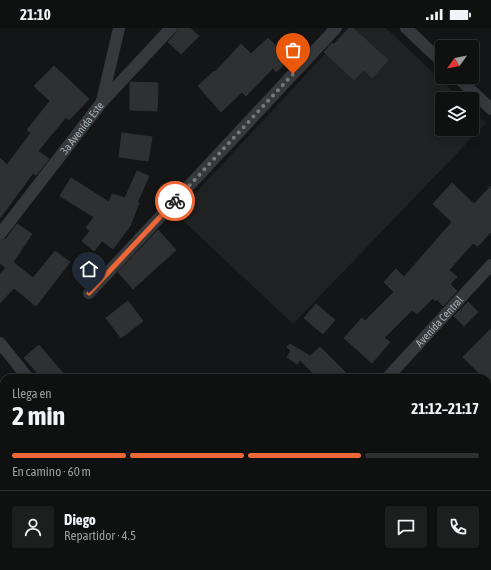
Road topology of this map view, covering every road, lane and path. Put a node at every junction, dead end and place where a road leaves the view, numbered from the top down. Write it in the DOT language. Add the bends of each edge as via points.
graph roads {
  1 [pos="119,28"];
  2 [pos="171,28"];
  3 [pos="336,28"];
  4 [pos="406,28"];
  5 [pos="435,55"];
  6 [pos="465,84"];
  7 [pos="102,102"];
  8 [pos="491,109"];
  9 [pos="0,234"];
  10 [pos="491,266"];
  11 [pos="89,293"];
  12 [pos="0,343"];
  13 [pos="25,374"];
  14 [pos="391,374"];
  1 -- 7 [label="street"];
  2 -- 7 [label="street, 3a Avenida Este"];
  3 -- 11 [label="street"];
  4 -- 5 [label="street"];
  6 -- 8 [label="street"];
  7 -- 9 [label="street, 3a Avenida Este"];
  10 -- 14 [label="street, Avenida Central"];
  12 -- 13 [label="street"];
}
